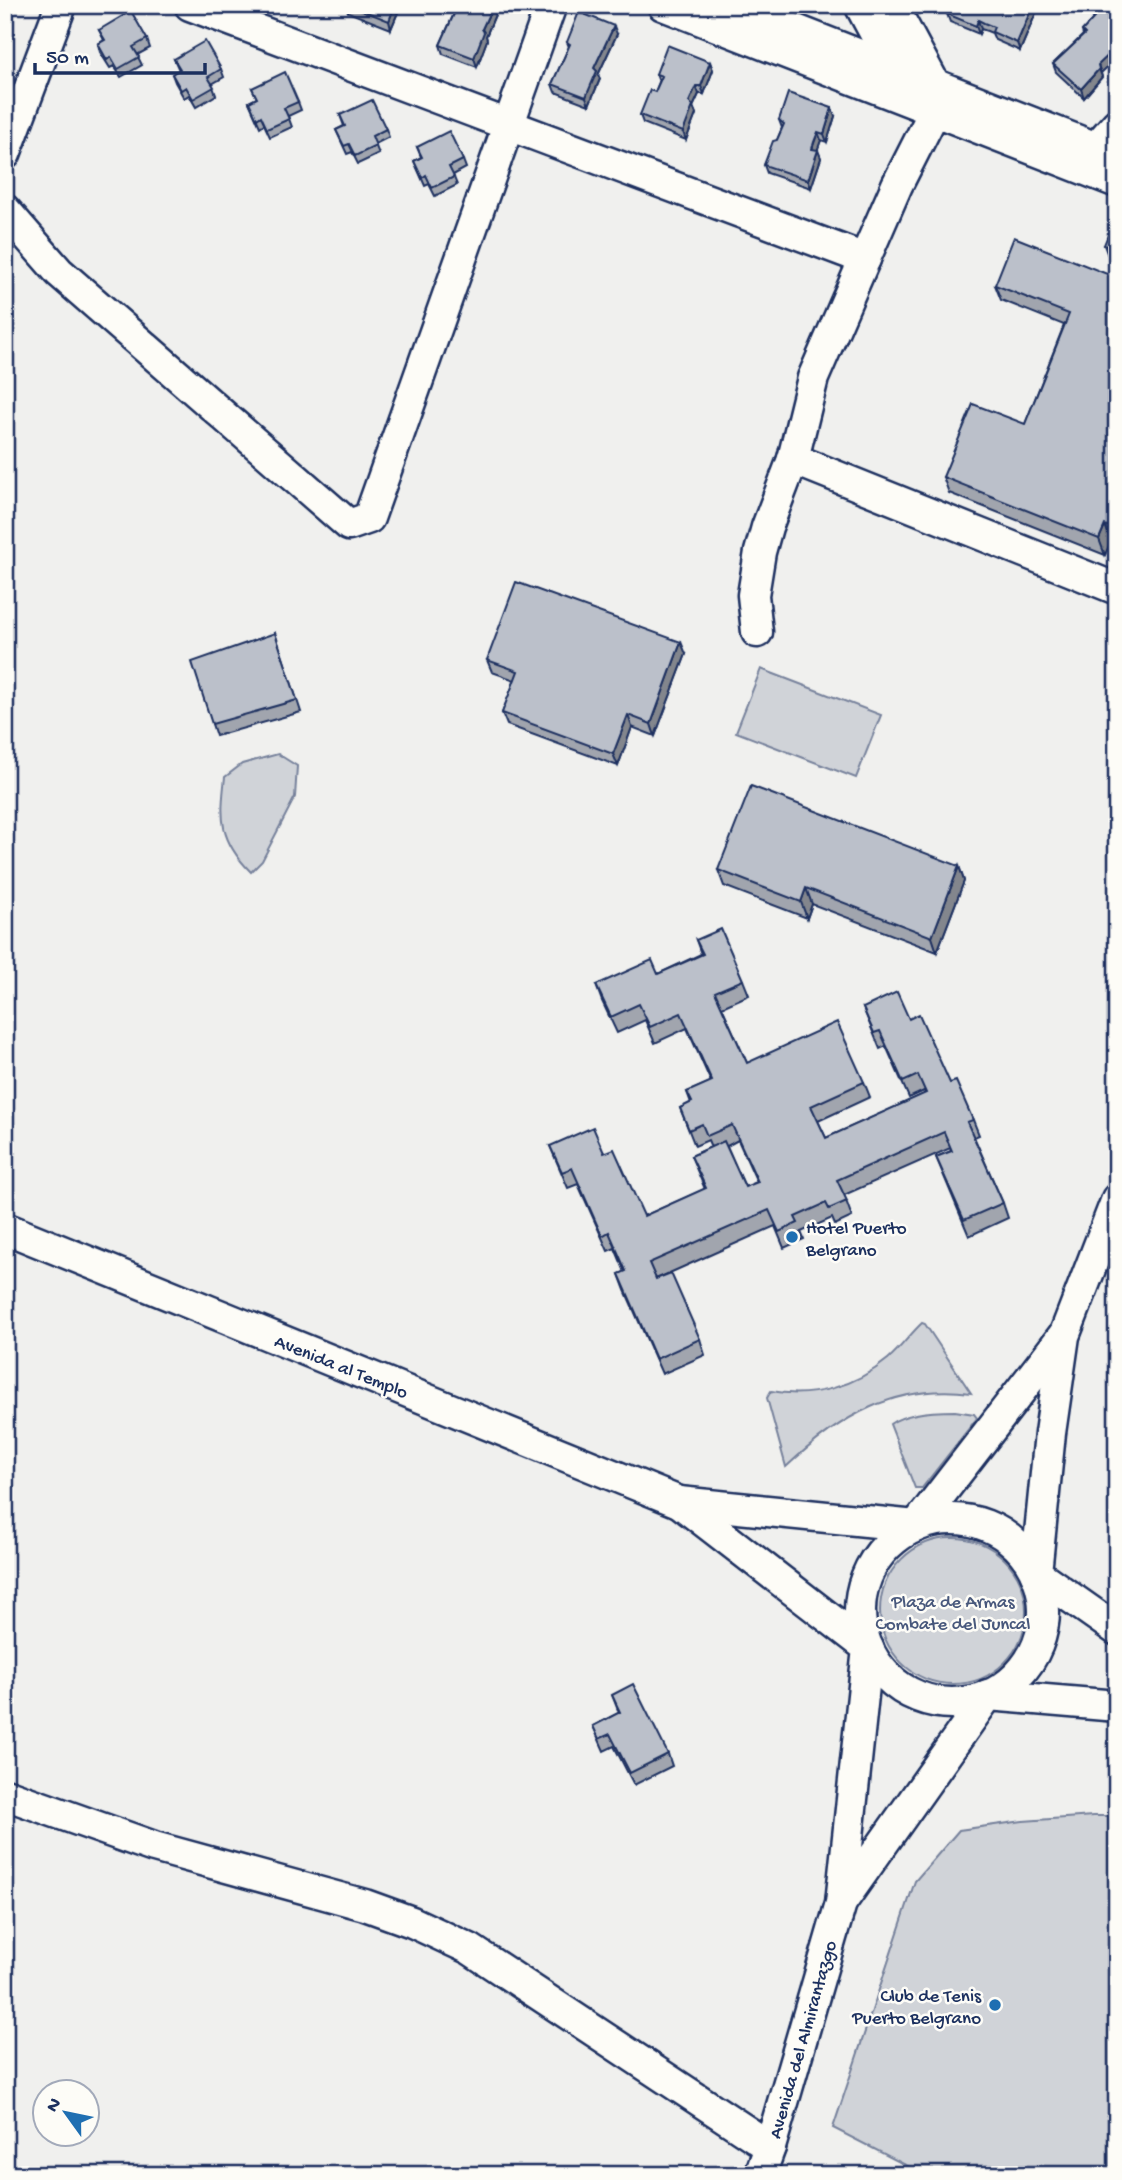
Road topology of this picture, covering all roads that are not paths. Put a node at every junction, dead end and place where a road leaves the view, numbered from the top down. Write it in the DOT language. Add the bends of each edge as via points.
graph roads {
  1 [pos="61,5"];
  2 [pos="190,5"];
  3 [pos="551,5"];
  4 [pos="663,5"];
  5 [pos="732,5"];
  6 [pos="860,5"];
  7 [pos="892,5"];
  8 [pos="896,70"];
  9 [pos="927,98"];
  10 [pos="508,124"];
  11 [pos="1117,124"];
  12 [pos="5,154"];
  13 [pos="1097,157"];
  14 [pos="1117,181"];
  15 [pos="5,210"];
  16 [pos="866,259"];
  17 [pos="793,459"];
  18 [pos="1117,589"];
  19 [pos="757,632"];
  20 [pos="1117,1199"];
  21 [pos="5,1227"];
  22 [pos="1063,1336"];
  23 [pos="679,1502"];
  24 [pos="916,1527"];
  25 [pos="1036,1573"];
  26 [pos="1117,1630"];
  27 [pos="868,1648"];
  28 [pos="988,1696"];
  29 [pos="1117,1706"];
  30 [pos="5,1794"];
  31 [pos="841,1903"];
  32 [pos="770,2147"];
  33 [pos="760,2175"];
  1 -- 12 [label="street"];
  2 -- 10 [label="street"];
  3 -- 10 [label="street"];
  4 -- 9 [label="street"];
  5 -- 8 [label="street"];
  6 -- 8 [label="street"];
  7 -- 9 [label="street"];
  8 -- 9 [label="street"];
  9 -- 13 [label="street"];
  9 -- 16 [label="street"];
  10 -- 15 [label="street" via="369,518 349,525 59,272"];
  10 -- 16 [label="street"];
  11 -- 13 [label="street"];
  13 -- 14 [label="street"];
  16 -- 17 [label="street" via="813,378"];
  17 -- 18 [label="street"];
  17 -- 19 [label="street" via="760,552 753,595"];
  20 -- 22 [label="street"];
  21 -- 23 [label="street, Avenida al Templo"];
  22 -- 24 [label="street"];
  22 -- 25 [label="street"];
  23 -- 24 [label="street"];
  23 -- 27 [label="street"];
  24 -- 25 [label="street" via="944,1519 985,1525 1020,1549"];
  24 -- 27 [label="street" via="886,1547 867,1578 861,1613"];
  25 -- 26 [label="street"];
  25 -- 28 [label="street" via="1044,1611 1040,1638 1020,1672"];
  27 -- 28 [label="street" via="895,1682 924,1698 956,1703"];
  27 -- 31 [label="street"];
  28 -- 29 [label="street"];
  28 -- 31 [label="street"];
  30 -- 32 [label="street" via="154,1847 365,1905 459,1943"];
  31 -- 32 [label="street, Avenida del Almirantazgo"];
  32 -- 33 [label="street, Avenida del Almirantazgo"];
}
